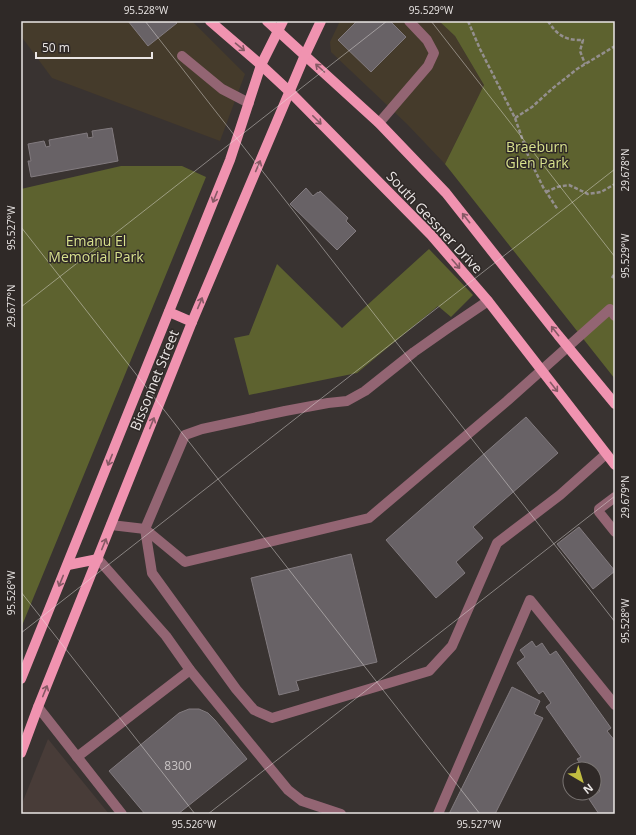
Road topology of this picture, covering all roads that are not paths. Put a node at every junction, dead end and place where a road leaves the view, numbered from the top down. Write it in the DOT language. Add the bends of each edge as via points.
graph roads {
  1 [pos="210,21"];
  2 [pos="267,21"];
  3 [pos="283,21"];
  4 [pos="320,21"];
  5 [pos="409,21"];
  6 [pos="278,31"];
  7 [pos="305,55"];
  8 [pos="182,56"];
  9 [pos="262,65"];
  10 [pos="290,92"];
  11 [pos="249,103"];
  12 [pos="379,123"];
  13 [pos="488,301"];
  14 [pos="169,312"];
  15 [pos="615,316"];
  16 [pos="192,322"];
  17 [pos="568,347"];
  18 [pos="541,370"];
  19 [pos="615,404"];
  20 [pos="606,454"];
  21 [pos="615,465"];
  22 [pos="615,497"];
  23 [pos="111,525"];
  24 [pos="145,529"];
  25 [pos="615,532"];
  26 [pos="98,559"];
  27 [pos="68,565"];
  28 [pos="190,670"];
  29 [pos="21,679"];
  30 [pos="615,705"];
  31 [pos="38,708"];
  32 [pos="21,753"];
  33 [pos="77,757"];
  34 [pos="122,814"];
  35 [pos="341,814"];
  36 [pos="438,814"];
  1 -- 9 [label="main road, South Gessner Drive, one-way"];
  2 -- 6 [label="main road, South Gessner Drive"];
  3 -- 6 [label="main road, Bissonnet Street"];
  4 -- 7 [label="main road, Bissonnet Street"];
  5 -- 12 [label="lane" via="427,40 434,53 428,66"];
  6 -- 7 [label="main road, South Gessner Drive"];
  6 -- 9 [label="main road, Bissonnet Street"];
  7 -- 10 [label="main road, Bissonnet Street"];
  12 -- 7 [label="main road, South Gessner Drive, one-way"];
  8 -- 11 [label="lane" via="222,89"];
  9 -- 10 [label="main road, South Gessner Drive"];
  9 -- 11 [label="main road, Bissonnet Street"];
  10 -- 13 [label="main road, South Gessner Drive, one-way" via="431,235"];
  16 -- 10 [label="main road, Bissonnet Street, one-way"];
  11 -- 14 [label="main road, Bissonnet Street, one-way" via="230,160"];
  17 -- 12 [label="main road, South Gessner Drive, one-way" via="446,193"];
  13 -- 18 [label="main road, South Gessner Drive"];
  13 -- 24 [label="lane" via="414,352 365,391 347,401 285,411 202,429 185,436"];
  14 -- 16 [label="main road"];
  14 -- 27 [label="main road, Bissonnet Street, one-way"];
  15 -- 17 [label="lane" via="610,309"];
  23 -- 16 [label="main road, Bissonnet Street, one-way"];
  17 -- 18 [label="lane"];
  17 -- 19 [label="main road, South Gessner Drive"];
  18 -- 20 [label="main road, South Gessner Drive, one-way"];
  18 -- 24 [label="lane" via="369,518 185,562"];
  20 -- 21 [label="main road, South Gessner Drive"];
  20 -- 24 [label="lane" via="560,495 496,543 452,646 429,671 272,718 254,710 245,700 152,573"];
  22 -- 25 [label="lane" via="599,509"];
  23 -- 24 [label="lane"];
  26 -- 23 [label="main road, Bissonnet Street, one-way"];
  26 -- 27 [label="main road"];
  26 -- 28 [label="lane" via="166,636"];
  31 -- 26 [label="main road, Bissonnet Street, one-way"];
  27 -- 29 [label="main road, Bissonnet Street, one-way"];
  28 -- 33 [label="lane"];
  28 -- 35 [label="lane" via="288,790 302,801"];
  30 -- 36 [label="lane" via="530,600"];
  31 -- 32 [label="main road, Bissonnet Street"];
  31 -- 33 [label="lane"];
  33 -- 34 [label="lane"];
}
